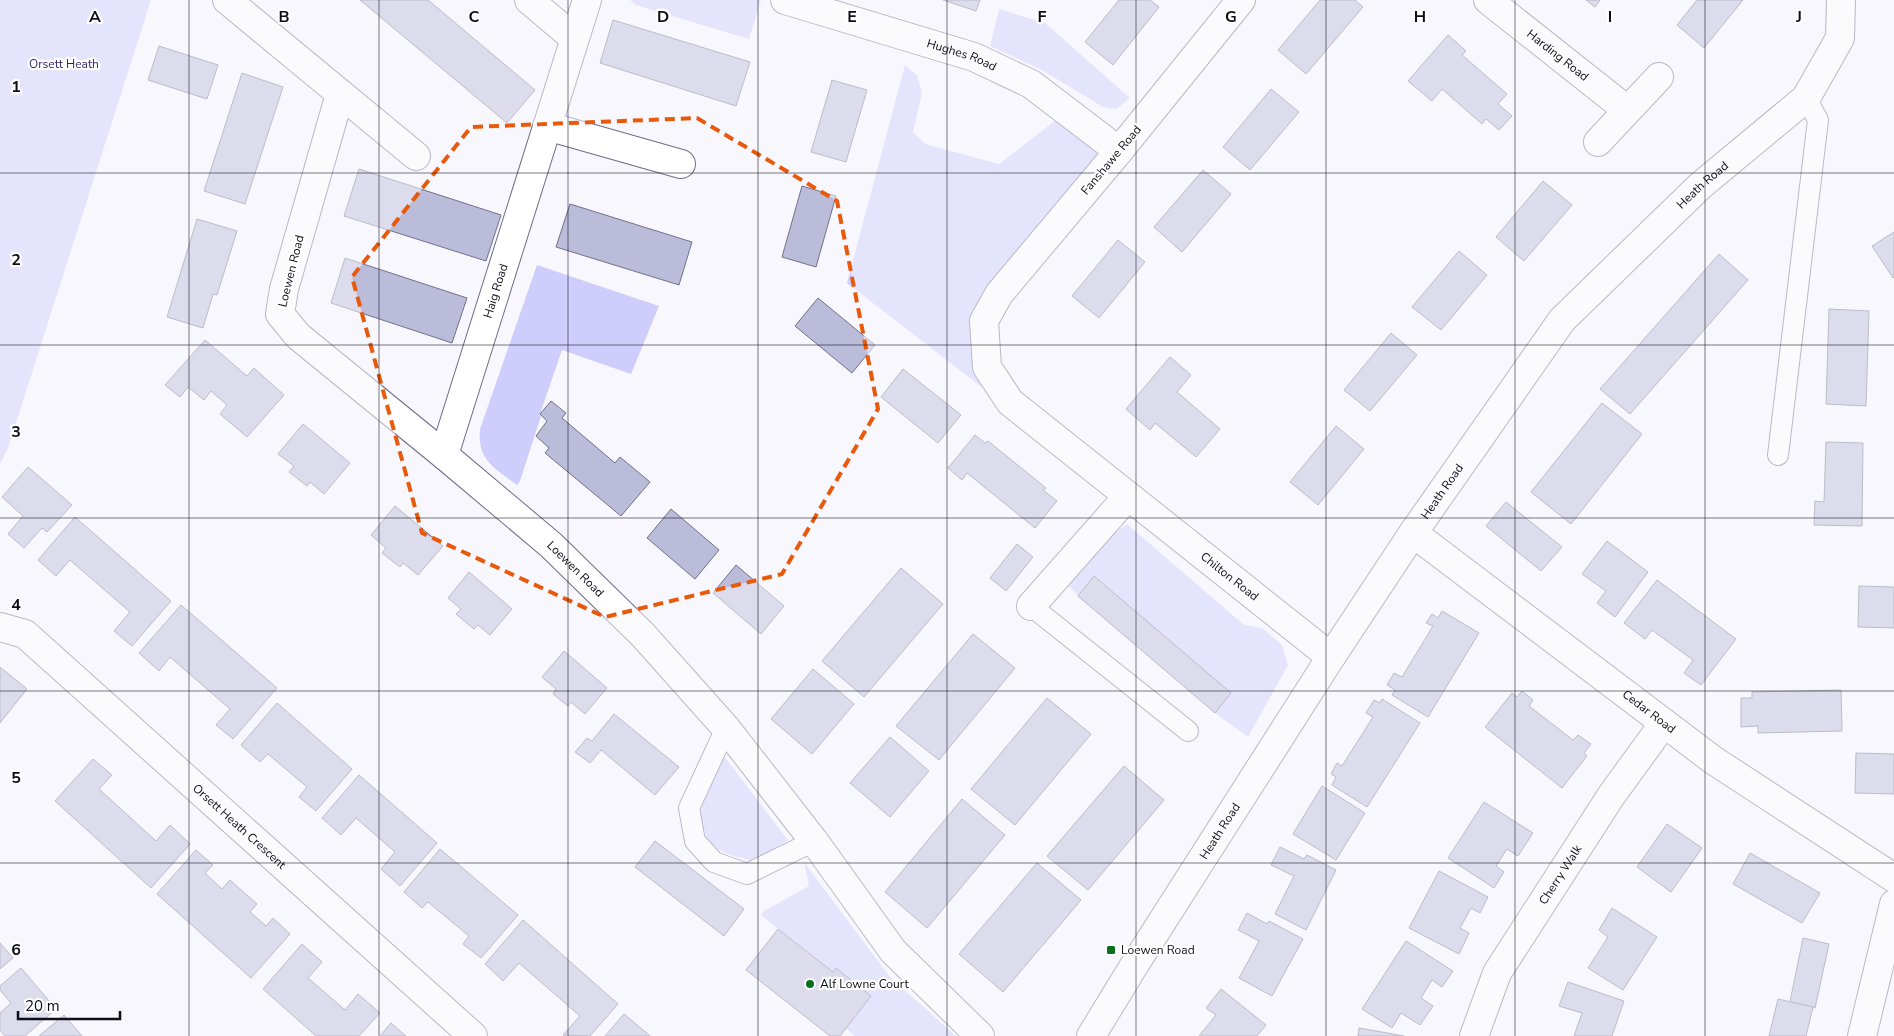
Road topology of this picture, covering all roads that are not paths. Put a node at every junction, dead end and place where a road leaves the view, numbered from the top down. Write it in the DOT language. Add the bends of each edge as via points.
graph roads {
  1 [pos="228,0"];
  2 [pos="529,0"];
  3 [pos="587,0"];
  4 [pos="785,0"];
  5 [pos="1241,0"];
  6 [pos="1488,0"];
  7 [pos="1842,0"];
  8 [pos="574,38"];
  9 [pos="1659,77"];
  10 [pos="340,94"];
  11 [pos="1806,98"];
  12 [pos="1627,110"];
  13 [pos="547,126"];
  14 [pos="1598,142"];
  15 [pos="1119,151"];
  16 [pos="416,156"];
  17 [pos="681,164"];
  18 [pos="984,322"];
  19 [pos="444,455"];
  20 [pos="1778,456"];
  21 [pos="1128,496"];
  22 [pos="1413,533"];
  23 [pos="1031,606"];
  24 [pos="0,627"];
  25 [pos="1331,657"];
  26 [pos="1664,723"];
  27 [pos="726,728"];
  28 [pos="1188,731"];
  29 [pos="814,841"];
  30 [pos="1894,878"];
  31 [pos="1894,904"];
  32 [pos="473,1036"];
  33 [pos="980,1036"];
  34 [pos="1090,1036"];
  35 [pos="1474,1036"];
  36 [pos="1862,1036"];
  1 -- 10 [label="street"];
  2 -- 8 [label="street"];
  3 -- 8 [label="street, Haig Road"];
  4 -- 15 [label="street, Hughes Road" via="974,57 1031,84"];
  5 -- 15 [label="street, Fanshawe Road"];
  6 -- 12 [label="street, Harding Road"];
  7 -- 11 [label="street, Heath Road" via="1840,38"];
  8 -- 13 [label="street, Haig Road"];
  9 -- 12 [label="street"];
  10 -- 16 [label="street"];
  10 -- 19 [label="street, Loewen Road" via="284,289 280,314 298,336"];
  11 -- 20 [label="lane" via="1818,120"];
  11 -- 22 [label="street, Heath Road" via="1700,186 1562,320"];
  12 -- 14 [label="street"];
  13 -- 17 [label="street"];
  13 -- 19 [label="street, Haig Road"];
  15 -- 18 [label="street, Fanshawe Road" via="999,294"];
  18 -- 21 [label="street, Chilton Road" via="987,367 1010,402"];
  19 -- 27 [label="street, Loewen Road" via="551,545 643,635"];
  21 -- 23 [label="street"];
  21 -- 25 [label="street, Chilton Road"];
  22 -- 25 [label="street, Heath Road"];
  22 -- 26 [label="street, Cedar Road"];
  23 -- 28 [label="lane"];
  24 -- 32 [label="street, Orsett Heath Crescent" via="25,634"];
  25 -- 34 [label="street, Heath Road"];
  26 -- 30 [label="street, Cedar Road" via="1713,760"];
  26 -- 35 [label="street, Cherry Walk" via="1611,796 1497,972"];
  27 -- 29 [label="street, Loewen Road"];
  27 -- 29 [label="lane" via="688,808 696,841 714,862 747,874"];
  29 -- 33 [label="street, Loewen Road" via="892,951"];
  31 -- 36 [label="street"];
}
